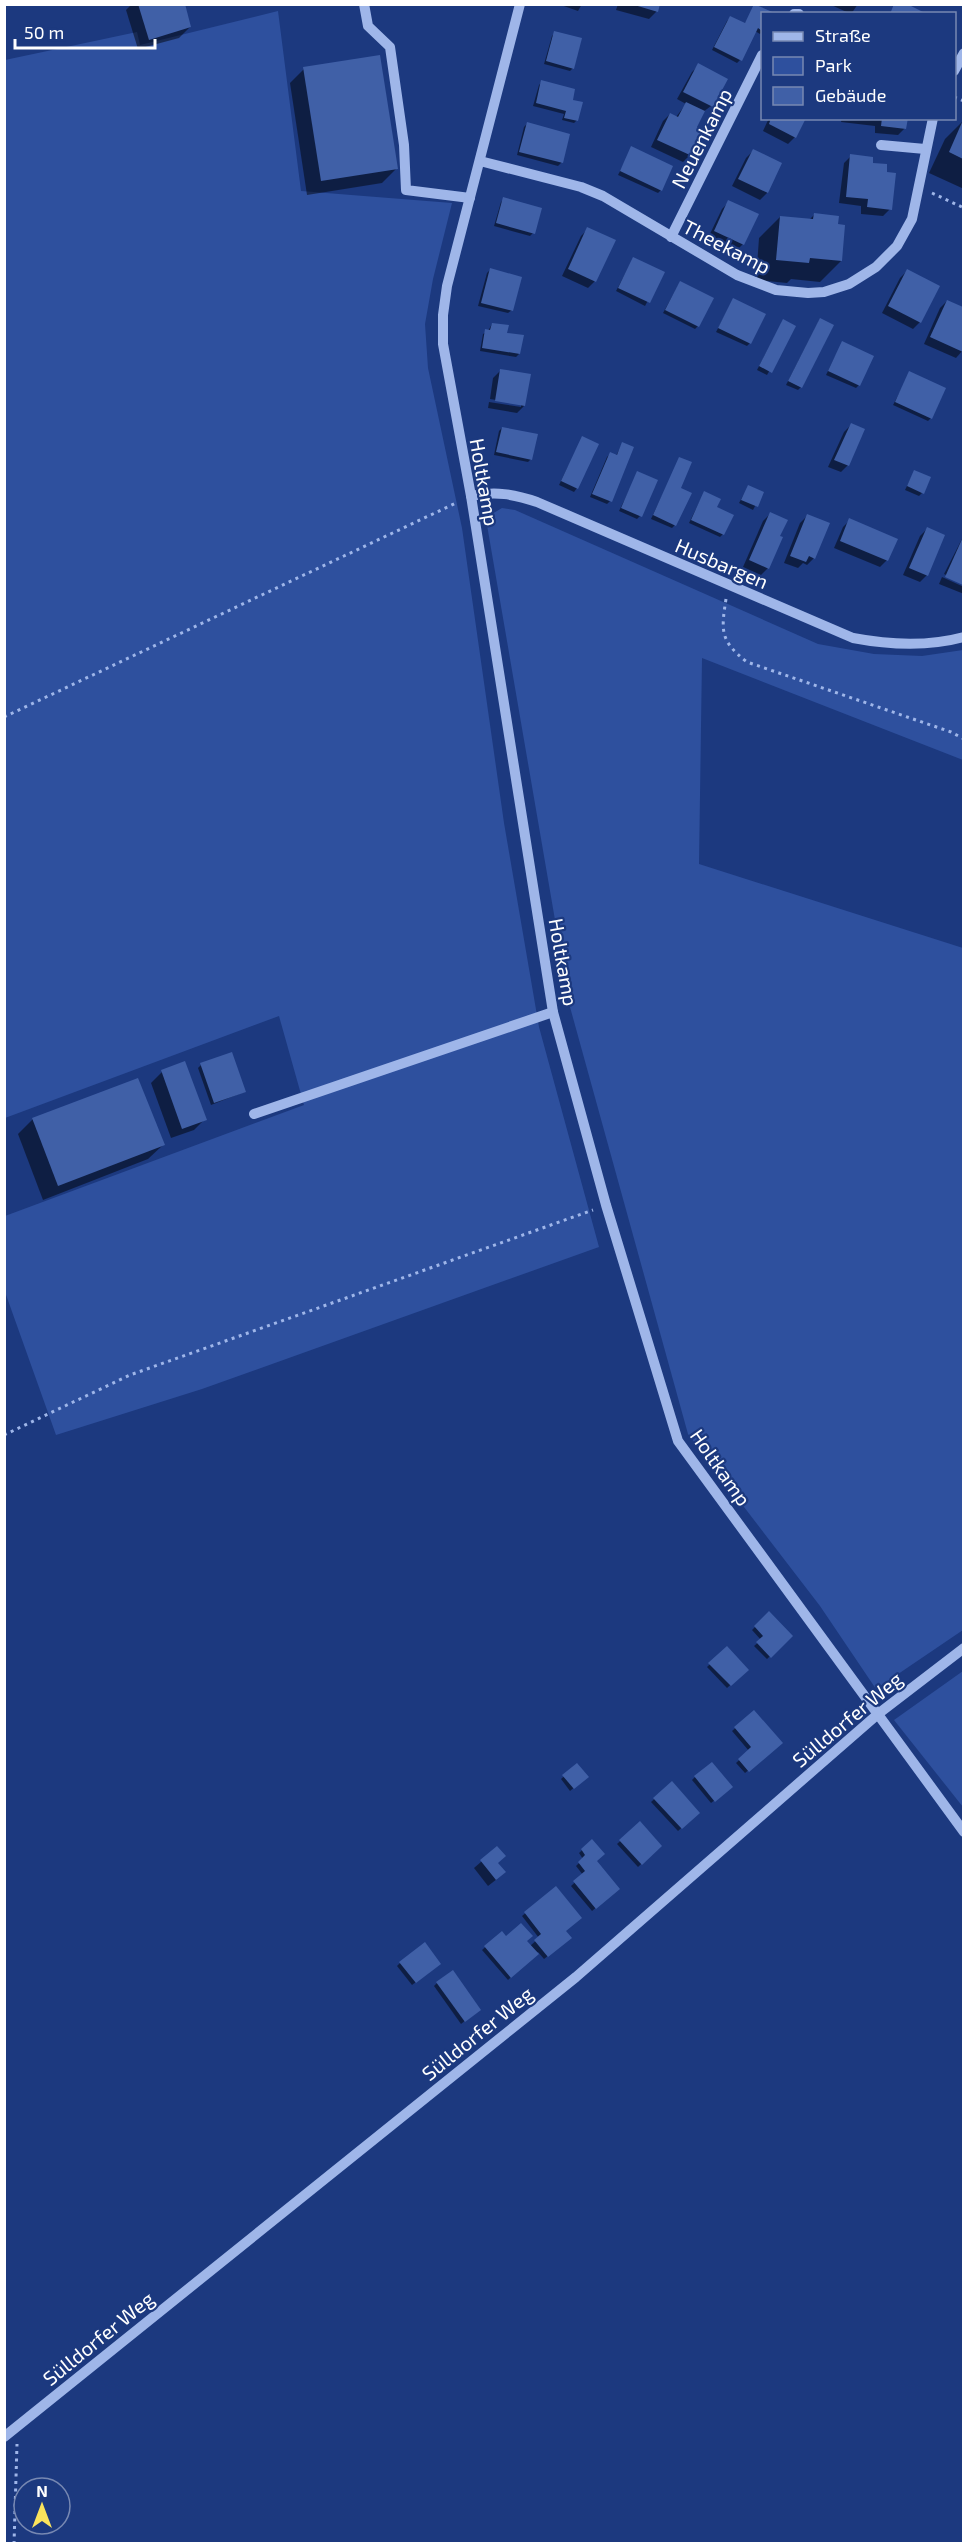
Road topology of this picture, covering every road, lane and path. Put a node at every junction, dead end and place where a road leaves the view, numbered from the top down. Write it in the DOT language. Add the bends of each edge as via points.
graph roads {
  1 [pos="364,4"];
  2 [pos="520,4"];
  3 [pos="963,53"];
  4 [pos="761,57"];
  5 [pos="956,67"];
  6 [pos="932,120"];
  7 [pos="881,145"];
  8 [pos="925,149"];
  9 [pos="480,161"];
  10 [pos="920,188"];
  11 [pos="470,198"];
  12 [pos="963,208"];
  13 [pos="671,237"];
  14 [pos="471,496"];
  15 [pos="728,585"];
  16 [pos="963,637"];
  17 [pos="4,717"];
  18 [pos="963,739"];
  19 [pos="554,1012"];
  20 [pos="254,1114"];
  21 [pos="606,1205"];
  22 [pos="4,1435"];
  23 [pos="963,1648"];
  24 [pos="878,1714"];
  25 [pos="963,1832"];
  26 [pos="4,2437"];
  27 [pos="18,2446"];
  28 [pos="14,2544"];
  1 -- 11 [label="street" via="368,26 390,47 404,144 406,190"];
  2 -- 9 [label="street, Holtkamp"];
  3 -- 5 [label="street"];
  4 -- 13 [label="street, Neuenkamp"];
  6 -- 8 [label="street, Theekamp"];
  7 -- 8 [label="street"];
  8 -- 10 [label="street, Theekamp"];
  9 -- 11 [label="street, Holtkamp"];
  9 -- 13 [label="street, Theekamp" via="581,187"];
  10 -- 12 [label="path"];
  10 -- 13 [label="street, Theekamp" via="912,219 897,246 867,273 824,292 776,290 737,275"];
  11 -- 14 [label="street, Holtkamp" via="447,286 443,344"];
  14 -- 15 [label="street, Husbargen" via="490,492 514,494"];
  14 -- 17 [label="path"];
  14 -- 19 [label="street, Holtkamp"];
  15 -- 16 [label="street, Husbargen" via="853,638 887,644 922,644"];
  15 -- 18 [label="path" via="722,630 730,649 747,662"];
  19 -- 20 [label="street"];
  19 -- 21 [label="street, Holtkamp"];
  21 -- 22 [label="path" via="130,1375"];
  21 -- 24 [label="street, Holtkamp" via="678,1441"];
  23 -- 24 [label="street, Sülldorfer Weg"];
  24 -- 25 [label="street, Holtkamp"];
  24 -- 26 [label="street, Sülldorfer Weg" via="576,1977"];
  27 -- 28 [label="path"];
}
